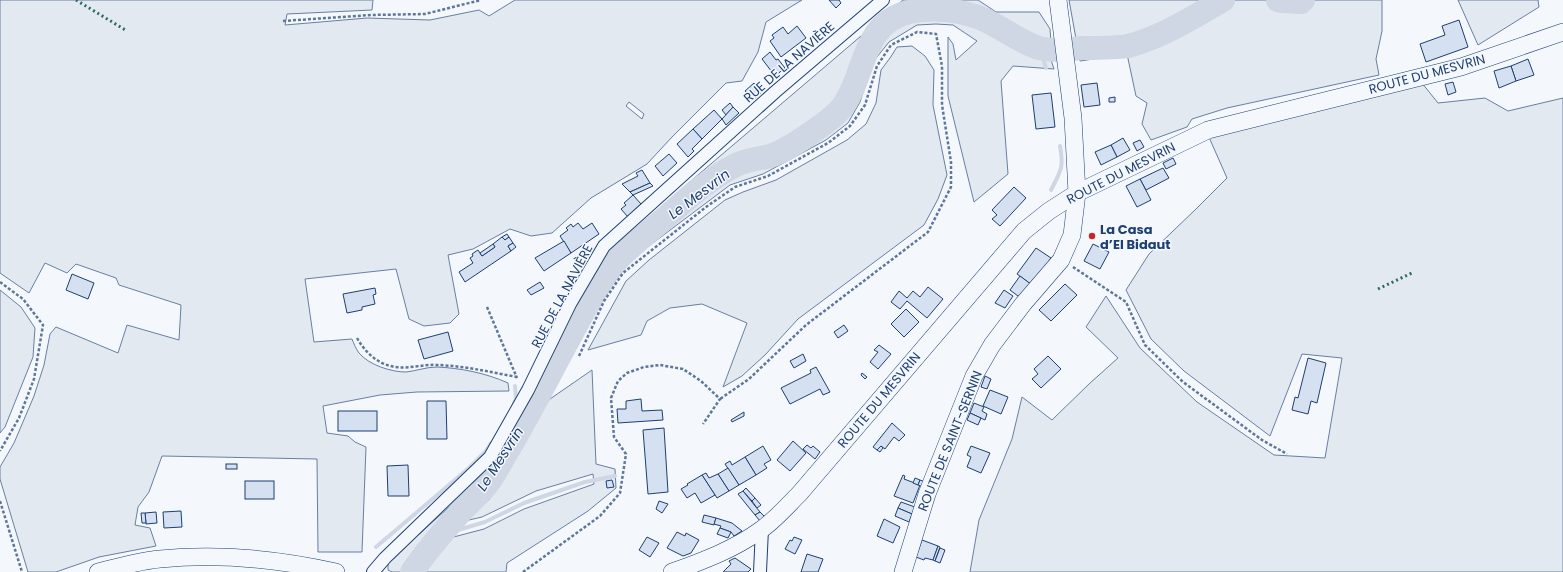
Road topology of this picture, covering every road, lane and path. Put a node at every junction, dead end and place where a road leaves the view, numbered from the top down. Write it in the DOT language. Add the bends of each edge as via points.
graph roads {
  1 [pos="481,0"];
  2 [pos="883,0"];
  3 [pos="1058,0"];
  4 [pos="283,20"];
  5 [pos="1563,32"];
  6 [pos="1077,193"];
  7 [pos="1061,260"];
  8 [pos="0,282"];
  9 [pos="487,307"];
  10 [pos="357,338"];
  11 [pos="579,356"];
  12 [pos="517,377"];
  13 [pos="528,390"];
  14 [pos="720,399"];
  15 [pos="703,424"];
  16 [pos="0,451"];
  17 [pos="1287,454"];
  18 [pos="0,501"];
  19 [pos="762,529"];
  20 [pos="22,572"];
  21 [pos="98,572"];
  22 [pos="336,572"];
  23 [pos="373,572"];
  24 [pos="523,572"];
  25 [pos="672,572"];
  26 [pos="760,572"];
  27 [pos="903,572"];
  1 -- 4 [label="path" via="425,14"];
  2 -- 13 [label="street, RUE DE LA NAVIÈRE" via="775,92 604,246 570,304"];
  3 -- 6 [label="main road, ROUTE DE SAINT-SERNIN" via="1073,118"];
  5 -- 6 [label="main road, ROUTE DU MESVRIN" via="1461,67 1208,130"];
  6 -- 7 [label="main road, ROUTE DE SAINT-SERNIN" via="1072,235"];
  6 -- 19 [label="main road, ROUTE DU MESVRIN" via="1024,231 800,493"];
  7 -- 17 [label="path" via="1126,302 1145,345 1183,382 1262,440"];
  7 -- 27 [label="main road, ROUTE DE SAINT-SERNIN" via="992,345 974,376 927,494"];
  8 -- 16 [label="path" via="23,299 42,325 34,380 19,418"];
  9 -- 12 [label="path"];
  10 -- 12 [label="path" via="363,349 374,359 394,367 437,364"];
  11 -- 14 [label="path" via="604,301 623,273 735,187 768,176 828,143 850,126 865,105 877,66 892,45 917,32 936,34 942,66 942,105 951,162 951,187 928,232 806,325 749,379"];
  12 -- 13 [label="path"];
  13 -- 23 [label="street, RUE DE LA NAVIÈRE" via="490,457"];
  14 -- 15 [label="path"];
  14 -- 24 [label="path" via="701,381 683,369 660,365 627,373 618,381 611,398 614,438 626,454 620,493 600,516"];
  18 -- 20 [label="path"];
  19 -- 25 [label="main road, ROUTE DU MESVRIN" via="719,554"];
  19 -- 26 [label="street"];
  21 -- 22 [label="main road" via="159,559 222,556 273,560"];
}
